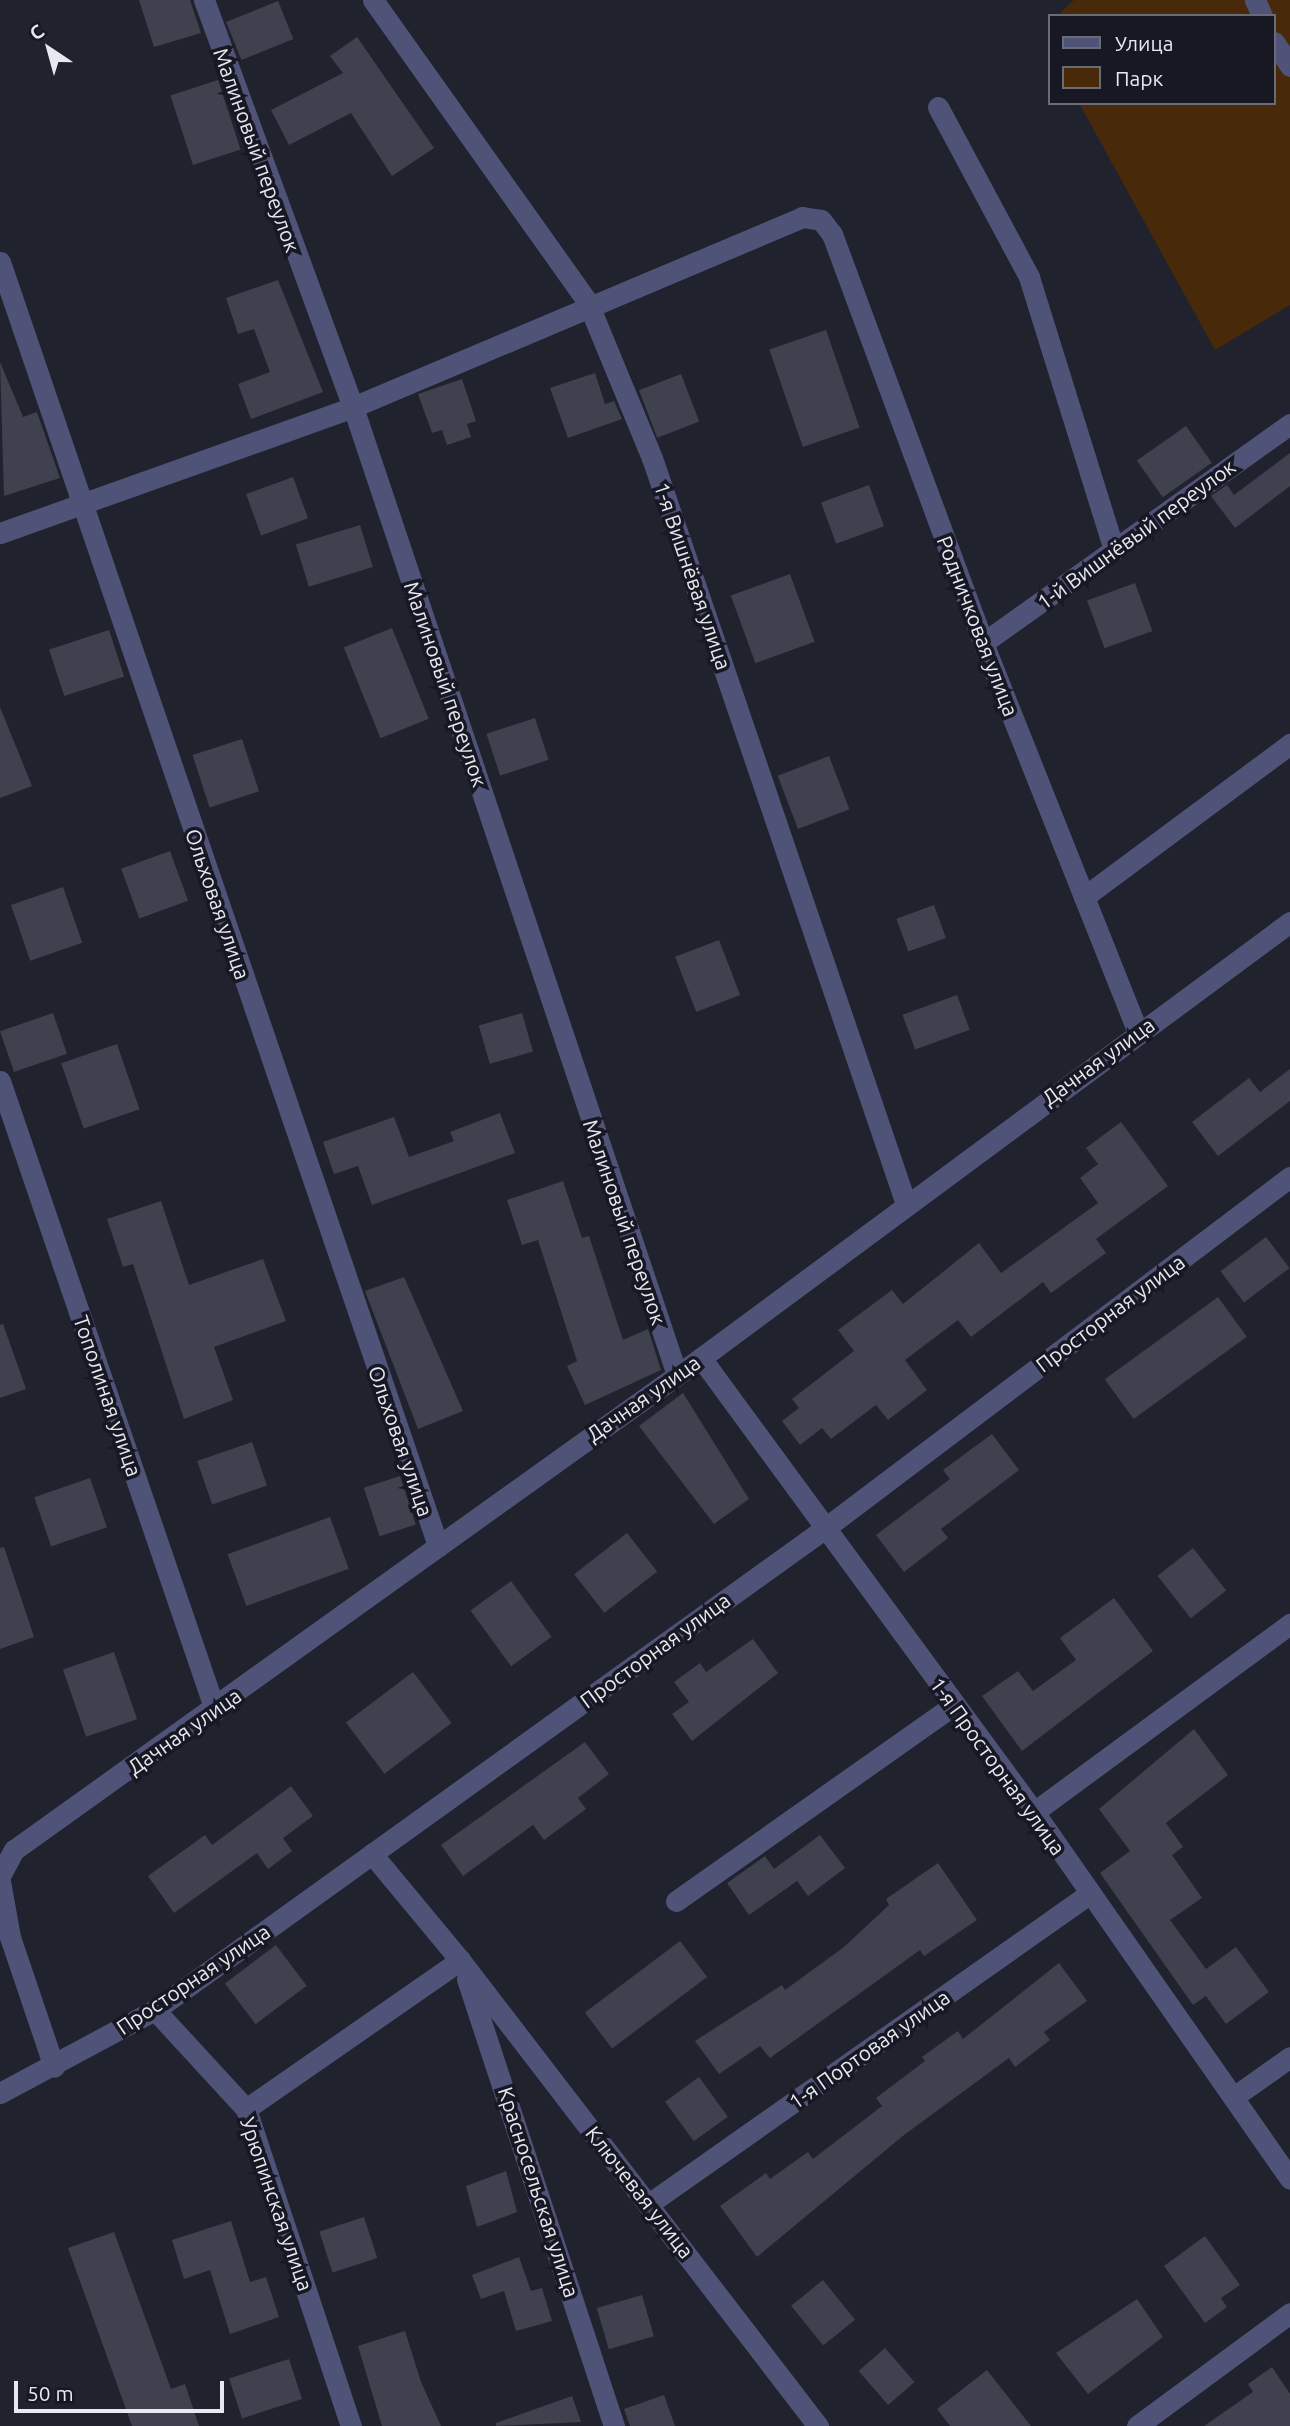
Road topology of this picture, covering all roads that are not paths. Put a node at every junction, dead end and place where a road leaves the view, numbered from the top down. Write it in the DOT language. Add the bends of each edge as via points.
graph roads {
  1 [pos="204,0"];
  2 [pos="373,0"];
  3 [pos="1276,45"];
  4 [pos="1290,66"];
  5 [pos="939,107"];
  6 [pos="0,262"];
  7 [pos="588,303"];
  8 [pos="353,407"];
  9 [pos="1290,424"];
  10 [pos="82,508"];
  11 [pos="0,533"];
  12 [pos="1114,550"];
  13 [pos="983,643"];
  14 [pos="1290,744"];
  15 [pos="1084,897"];
  16 [pos="1290,922"];
  17 [pos="1138,1033"];
  18 [pos="0,1081"];
  19 [pos="1290,1177"];
  20 [pos="906,1204"];
  21 [pos="701,1358"];
  22 [pos="676,1373"];
  23 [pos="824,1529"];
  24 [pos="438,1546"];
  25 [pos="1290,1624"];
  26 [pos="954,1704"];
  27 [pos="215,1710"];
  28 [pos="1034,1812"];
  29 [pos="372,1854"];
  30 [pos="0,1879"];
  31 [pos="1089,1894"];
  32 [pos="676,1901"];
  33 [pos="460,1960"];
  34 [pos="155,2010"];
  35 [pos="1290,2057"];
  36 [pos="54,2067"];
  37 [pos="0,2093"];
  38 [pos="1235,2096"];
  39 [pos="246,2109"];
  40 [pos="1290,2179"];
  41 [pos="650,2203"];
  42 [pos="1290,2314"];
  43 [pos="351,2426"];
  44 [pos="614,2426"];
  45 [pos="818,2426"];
  46 [pos="1137,2426"];
  1 -- 8 [label="street, Малиновый переулок"];
  2 -- 7 [label="street, 1-я Вишнёвая улица"];
  3 -- 4 [label="street"];
  5 -- 12 [label="street" via="1029,277"];
  6 -- 10 [label="street, Ольховая улица"];
  7 -- 8 [label="street"];
  7 -- 13 [label="street, Родничковая улица" via="802,217 821,219 832,234"];
  7 -- 20 [label="street, 1-я Вишнёвая улица" via="652,458"];
  8 -- 10 [label="street"];
  8 -- 22 [label="street, Малиновый переулок"];
  9 -- 12 [label="street, 1-й Вишнёвый переулок"];
  10 -- 11 [label="street"];
  10 -- 24 [label="street, Ольховая улица"];
  12 -- 13 [label="street, 1-й Вишнёвый переулок"];
  13 -- 15 [label="street, Родничковая улица"];
  14 -- 15 [label="street"];
  15 -- 17 [label="street, Родничковая улица"];
  16 -- 17 [label="street, Дачная улица"];
  17 -- 20 [label="street, Дачная улица"];
  18 -- 27 [label="street, Тополиная улица"];
  19 -- 23 [label="street, Просторная улица"];
  20 -- 21 [label="street, Дачная улица"];
  21 -- 22 [label="street, Дачная улица"];
  21 -- 23 [label="street, 1-я Просторная улица"];
  22 -- 24 [label="street, Дачная улица"];
  23 -- 26 [label="street, 1-я Просторная улица"];
  23 -- 29 [label="street, Просторная улица"];
  24 -- 27 [label="street, Дачная улица"];
  25 -- 28 [label="street"];
  26 -- 28 [label="street, 1-я Просторная улица"];
  26 -- 32 [label="street"];
  27 -- 30 [label="street, Дачная улица" via="14,1850"];
  28 -- 31 [label="street, 1-я Просторная улица"];
  29 -- 33 [label="street, Ключевая улица"];
  29 -- 34 [label="street, Просторная улица"];
  30 -- 36 [label="street, Дачная улица" via="10,1937"];
  31 -- 38 [label="street, 1-я Просторная улица"];
  31 -- 41 [label="street, 1-я Портовая улица"];
  33 -- 39 [label="street"];
  33 -- 41 [label="street, Ключевая улица"];
  33 -- 44 [label="street, Красносельская улица"];
  34 -- 36 [label="street, Просторная улица"];
  34 -- 39 [label="street, Урюпинская улица"];
  35 -- 38 [label="street"];
  36 -- 37 [label="street, Просторная улица"];
  38 -- 40 [label="street, 1-я Просторная улица"];
  39 -- 43 [label="street, Урюпинская улица"];
  41 -- 45 [label="street, Ключевая улица"];
  42 -- 46 [label="street"];
}
